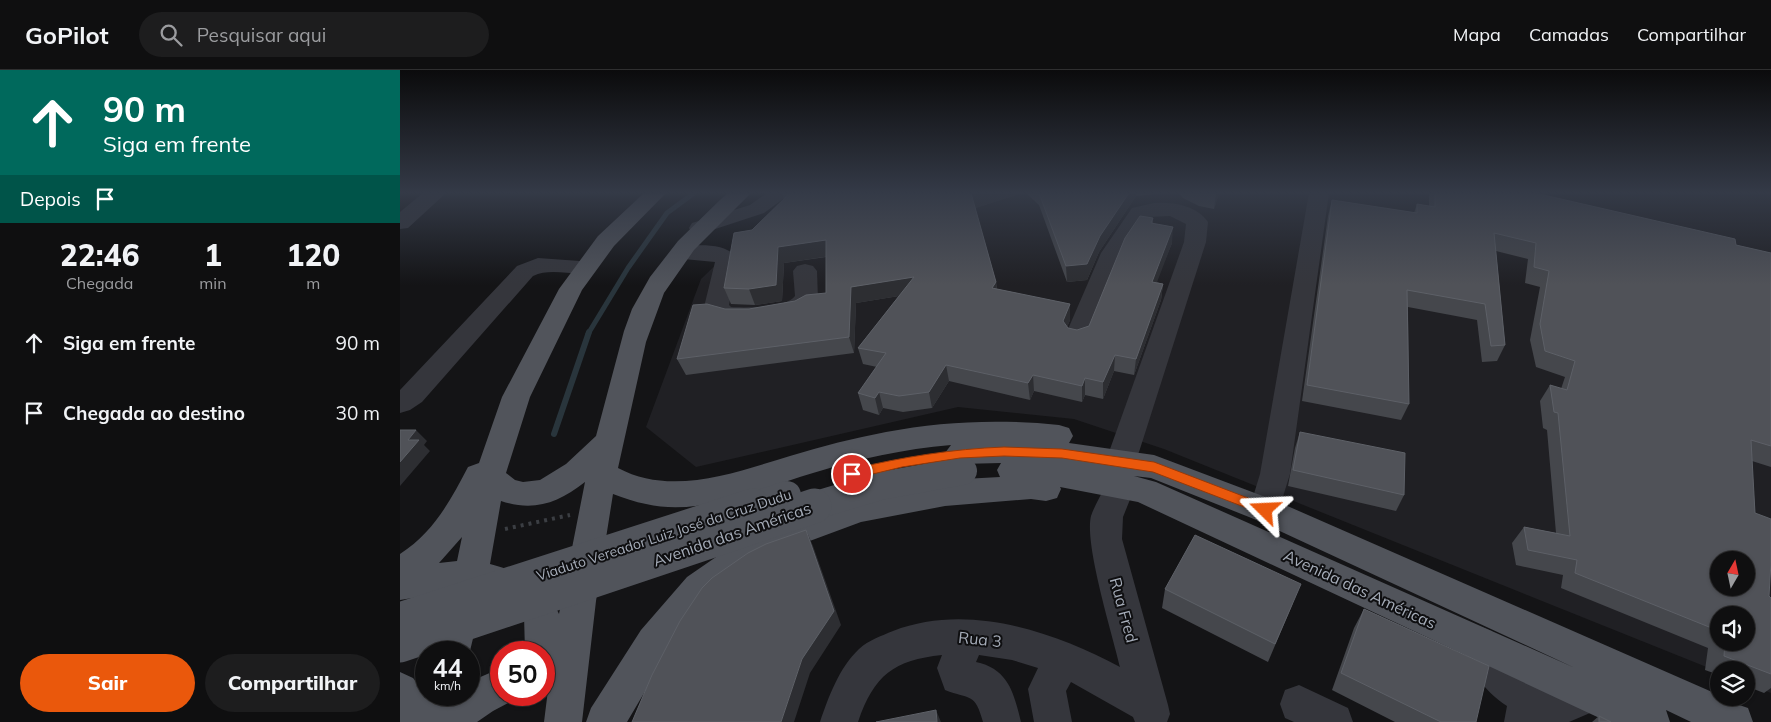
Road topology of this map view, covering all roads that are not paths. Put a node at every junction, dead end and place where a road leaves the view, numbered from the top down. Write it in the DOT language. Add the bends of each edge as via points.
graph roads {
  1 [pos="624,223"];
  2 [pos="705,223"];
  3 [pos="714,223"];
  4 [pos="1131,223"];
  5 [pos="1197,223"];
  6 [pos="1314,223"];
  7 [pos="700,228"];
  8 [pos="681,253"];
  9 [pos="586,267"];
  10 [pos="805,272"];
  11 [pos="1078,336"];
  12 [pos="516,397"];
  13 [pos="400,403"];
  14 [pos="609,441"];
  15 [pos="1124,452"];
  16 [pos="961,462"];
  17 [pos="1154,467"];
  18 [pos="602,473"];
  19 [pos="490,476"];
  20 [pos="1115,497"];
  21 [pos="1186,509"];
  22 [pos="1265,510"];
  23 [pos="400,572"];
  24 [pos="471,577"];
  25 [pos="400,584"];
  26 [pos="400,620"];
  27 [pos="967,635"];
  28 [pos="455,641"];
  29 [pos="543,641"];
  30 [pos="1479,643"];
  31 [pos="400,645"];
  32 [pos="1064,658"];
  33 [pos="400,691"];
  34 [pos="490,691"];
  35 [pos="1591,694"];
  36 [pos="558,703"];
  37 [pos="1299,704"];
  38 [pos="437,706"];
  39 [pos="1525,710"];
  40 [pos="1152,714"];
  41 [pos="416,722"];
  42 [pos="433,722"];
  43 [pos="447,722"];
  44 [pos="605,722"];
  45 [pos="839,722"];
  46 [pos="1002,722"];
  47 [pos="1053,722"];
  48 [pos="1334,722"];
  49 [pos="1651,722"];
  50 [pos="1734,722"];
  1 -- 9 [label="main road"];
  2 -- 7 [label="main road"];
  3 -- 7 [label="street"];
  4 -- 11 [label="street" via="1112,253"];
  5 -- 15 [label="street" via="1195,242"];
  6 -- 22 [label="street" via="1275,474"];
  7 -- 8 [label="main road"];
  8 -- 10 [label="street" via="708,252 727,259 716,307 724,314 795,310 807,298"];
  8 -- 14 [label="main road" via="644,309"];
  9 -- 12 [label="main road" via="570,288"];
  9 -- 13 [label="street" via="538,265 525,271 412,396"];
  12 -- 19 [label="main road"];
  12 -- 23 [label="main road" via="464,510 443,539"];
  14 -- 18 [label="main road"];
  14 -- 19 [label="main road" via="582,467 546,491 528,495 507,491"];
  15 -- 17 [label="main road"];
  15 -- 18 [label="main road" via="1056,436 966,432 883,444 814,460 715,490 683,495 630,488 617,484"];
  16 -- 17 [label="main road, Avenida das Américas" via="1004,451 1062,454"];
  16 -- 21 [label="main road, Avenida das Américas" via="1107,481 1145,491"];
  16 -- 26 [label="main road, Viaduto Vereador Luiz José da Cruz Dudu, bridge" via="902,462 852,474"];
  16 -- 31 [label="main road, Avenida das Américas, bridge" via="834,500"];
  17 -- 22 [label="main road, Avenida das Américas"];
  18 -- 36 [label="main road"];
  19 -- 24 [label="main road"];
  20 -- 21 [label="main road"];
  20 -- 40 [label="street, Rua Fred" via="1108,517 1106,539"];
  20 -- 44 [label="main road" via="1031,488 945,492 859,509 760,545 699,588 654,642"];
  21 -- 30 [label="main road, Avenida das Américas"];
  22 -- 50 [label="main road, Avenida das Américas"];
  24 -- 25 [label="main road"];
  24 -- 28 [label="main road"];
  24 -- 29 [label="main road" via="514,586 537,604 544,621"];
  27 -- 32 [label="street, Rua 3"];
  27 -- 45 [label="street, Rua 3" via="904,643 872,661 847,697"];
  27 -- 46 [label="street" via="956,668 958,677 983,682 995,694"];
  30 -- 35 [label="main road, Avenida das Américas"];
  30 -- 39 [label="street" via="1488,664"];
  32 -- 40 [label="street, Rua 3" via="1112,681"];
  32 -- 47 [label="street" via="1047,689"];
  33 -- 41 [label="main road" via="412,708"];
  34 -- 43 [label="main road"];
  35 -- 39 [label="street" via="1564,706 1546,704"];
  35 -- 49 [label="main road, Avenida das Américas"];
  37 -- 48 [label="street"];
  38 -- 42 [label="main road"];
}
